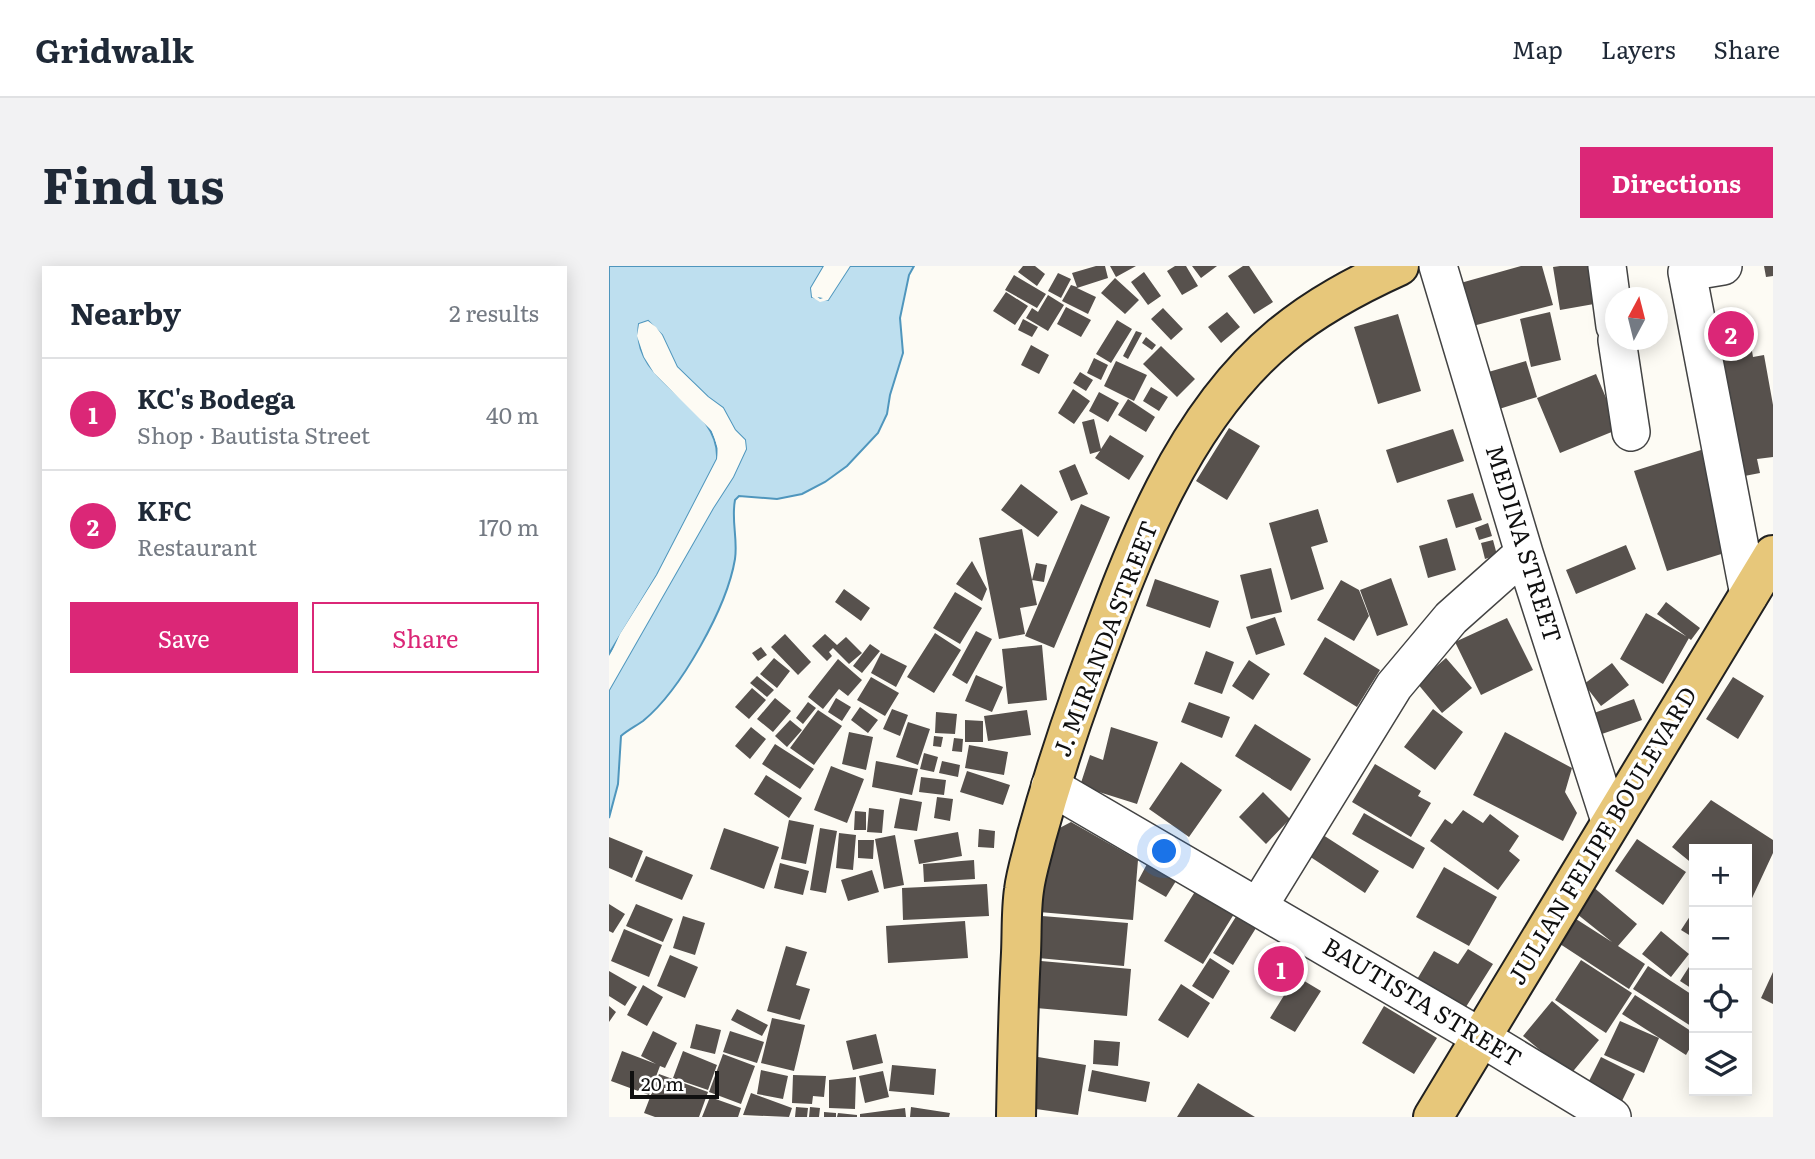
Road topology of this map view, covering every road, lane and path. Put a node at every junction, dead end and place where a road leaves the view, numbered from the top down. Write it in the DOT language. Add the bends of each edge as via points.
graph roads {
  1 [pos="1399,266"];
  2 [pos="1438,266"];
  3 [pos="1607,266"];
  4 [pos="1723,266"];
  5 [pos="1610,287"];
  6 [pos="1619,350"];
  7 [pos="1631,432"];
  8 [pos="1524,553"];
  9 [pos="1773,555"];
  10 [pos="1749,596"];
  11 [pos="1050,786"];
  12 [pos="1610,821"];
  13 [pos="1258,907"];
  14 [pos="1482,1038"];
  15 [pos="1016,1117"];
  16 [pos="1433,1117"];
  17 [pos="1612,1117"];
  1 -- 11 [label="main road, J. MIRANDA STREET" via="1327,302 1280,337 1235,382 1202,427 1174,472 1125,577"];
  2 -- 8 [label="street, MEDINA STREET"];
  3 -- 5 [label="street"];
  4 -- 10 [label="street" via="1687,272"];
  6 -- 7 [label="street"];
  8 -- 12 [label="street, MEDINA STREET"];
  8 -- 13 [label="street" via="1451,618 1394,686"];
  9 -- 10 [label="main road, JULIAN FELIPE BOULEVARD"];
  10 -- 12 [label="main road, JULIAN FELIPE BOULEVARD"];
  11 -- 13 [label="street, BAUTISTA STREET"];
  11 -- 15 [label="main road, J. MIRANDA STREET" via="1024,888"];
  12 -- 14 [label="main road, JULIAN FELIPE BOULEVARD"];
  13 -- 14 [label="street, BAUTISTA STREET"];
  14 -- 16 [label="main road, JULIAN FELIPE BOULEVARD"];
  14 -- 17 [label="street, BAUTISTA STREET"];
}
